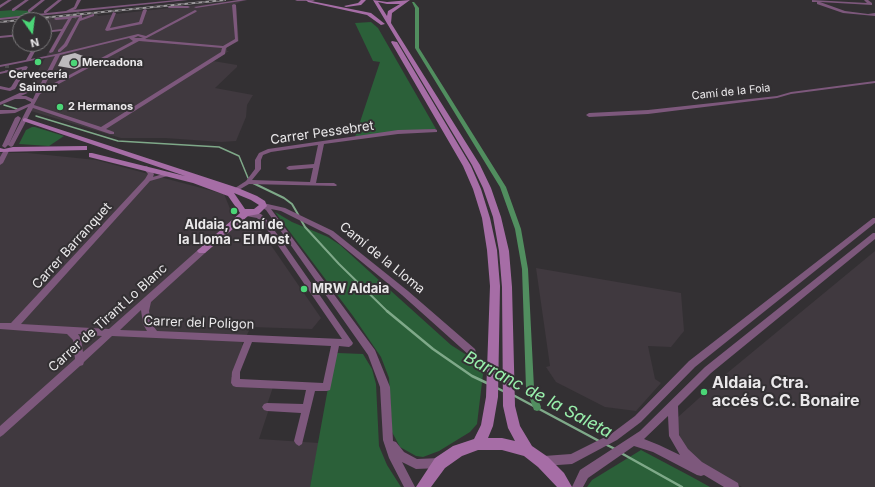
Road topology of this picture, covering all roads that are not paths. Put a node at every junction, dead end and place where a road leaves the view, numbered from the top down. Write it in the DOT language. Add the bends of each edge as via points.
graph roads {
  1 [pos="10,0"];
  2 [pos="27,0"];
  3 [pos="43,0"];
  4 [pos="60,0"];
  5 [pos="78,0"];
  6 [pos="84,0"];
  7 [pos="141,0"];
  8 [pos="182,0"];
  9 [pos="186,0"];
  10 [pos="190,0"];
  11 [pos="240,0"];
  12 [pos="245,0"];
  13 [pos="298,0"];
  14 [pos="317,0"];
  15 [pos="364,0"];
  16 [pos="369,0"];
  17 [pos="375,0"];
  18 [pos="378,0"];
  19 [pos="407,0"];
  20 [pos="812,0"];
  21 [pos="866,0"];
  22 [pos="311,1"];
  23 [pos="226,2"];
  24 [pos="323,3"];
  25 [pos="234,4"];
  26 [pos="69,6"];
  27 [pos="334,6"];
  28 [pos="0,7"];
  29 [pos="174,7"];
  30 [pos="188,7"];
  31 [pos="138,8"];
  32 [pos="166,8"];
  33 [pos="152,9"];
  34 [pos="196,9"];
  35 [pos="13,10"];
  36 [pos="145,10"];
  37 [pos="182,10"];
  38 [pos="29,11"];
  39 [pos="78,11"];
  40 [pos="45,12"];
  41 [pos="121,12"];
  42 [pos="66,13"];
  43 [pos="114,13"];
  44 [pos="108,14"];
  45 [pos="875,15"];
  46 [pos="81,16"];
  47 [pos="0,19"];
  48 [pos="74,19"];
  49 [pos="68,22"];
  50 [pos="12,23"];
  51 [pos="386,23"];
  52 [pos="0,24"];
  53 [pos="63,30"];
  54 [pos="52,31"];
  55 [pos="12,36"];
  56 [pos="0,37"];
  57 [pos="146,39"];
  58 [pos="134,40"];
  59 [pos="224,47"];
  60 [pos="32,52"];
  61 [pos="56,52"];
  62 [pos="28,60"];
  63 [pos="0,66"];
  64 [pos="0,73"];
  65 [pos="63,79"];
  66 [pos="43,82"];
  67 [pos="875,82"];
  68 [pos="36,86"];
  69 [pos="0,87"];
  70 [pos="38,93"];
  71 [pos="3,102"];
  72 [pos="32,104"];
  73 [pos="1,112"];
  74 [pos="45,112"];
  75 [pos="589,115"];
  76 [pos="24,118"];
  77 [pos="36,123"];
  78 [pos="21,127"];
  79 [pos="102,129"];
  80 [pos="435,131"];
  81 [pos="112,132"];
  82 [pos="71,135"];
  83 [pos="321,144"];
  84 [pos="101,145"];
  85 [pos="5,148"];
  86 [pos="87,151"];
  87 [pos="0,163"];
  88 [pos="316,166"];
  89 [pos="146,168"];
  90 [pos="289,168"];
  91 [pos="169,174"];
  92 [pos="148,180"];
  93 [pos="248,182"];
  94 [pos="313,184"];
  95 [pos="334,185"];
  96 [pos="235,190"];
  97 [pos="261,204"];
  98 [pos="246,212"];
  99 [pos="275,220"];
  100 [pos="875,220"];
  101 [pos="875,235"];
  102 [pos="202,251"];
  103 [pos="147,301"];
  104 [pos="0,326"];
  105 [pos="13,327"];
  106 [pos="70,331"];
  107 [pos="112,333"];
  108 [pos="154,334"];
  109 [pos="250,338"];
  110 [pos="336,342"];
  111 [pos="472,352"];
  112 [pos="80,362"];
  113 [pos="312,386"];
  114 [pos="673,405"];
  115 [pos="267,407"];
  116 [pos="306,409"];
  117 [pos="0,432"];
  118 [pos="388,440"];
  119 [pos="299,441"];
  120 [pos="631,443"];
  121 [pos="478,444"];
  122 [pos="526,451"];
  123 [pos="543,462"];
  124 [pos="440,463"];
  125 [pos="714,476"];
  126 [pos="410,487"];
  127 [pos="423,487"];
  128 [pos="565,487"];
  129 [pos="577,487"];
  130 [pos="734,487"];
  1 -- 28 [label="street"];
  2 -- 35 [label="street"];
  3 -- 38 [label="street"];
  4 -- 40 [label="street"];
  5 -- 26 [label="street"];
  5 -- 42 [label="street" via="75,8"];
  6 -- 39 [label="street"];
  7 -- 31 [label="street"];
  8 -- 9 [label="street"];
  9 -- 10 [label="street"];
  9 -- 31 [label="street"];
  11 -- 12 [label="street"];
  11 -- 23 [label="street"];
  11 -- 25 [label="street"];
  13 -- 22 [label="street"];
  14 -- 24 [label="main road"];
  15 -- 27 [label="main road" via="354,6"];
  16 -- 51 [label="main road"];
  17 -- 51 [label="main road"];
  18 -- 19 [label="main road" via="392,3"];
  19 -- 51 [label="main road" via="390,12"];
  20 -- 21 [label="street" via="872,3"];
  20 -- 45 [label="street" via="836,10"];
  22 -- 24 [label="main road"];
  23 -- 25 [label="street"];
  23 -- 34 [label="street"];
  24 -- 27 [label="main road"];
  25 -- 59 [label="street" via="237,40"];
  27 -- 51 [label="main road" via="369,14"];
  29 -- 30 [label="street"];
  29 -- 32 [label="street"];
  29 -- 37 [label="street"];
  30 -- 34 [label="street"];
  30 -- 37 [label="street"];
  31 -- 36 [label="street"];
  31 -- 42 [label="street"];
  33 -- 36 [label="street"];
  34 -- 37 [label="street"];
  34 -- 57 [label="street"];
  36 -- 43 [label="street" via="140,23 107,30"];
  37 -- 58 [label="street" via="179,16"];
  41 -- 43 [label="street"];
  42 -- 47 [label="street"];
  43 -- 44 [label="street"];
  46 -- 48 [label="street"];
  46 -- 48 [label="street"];
  46 -- 48 [label="street" via="95,15"];
  48 -- 49 [label="street"];
  48 -- 49 [label="street" via="53,19"];
  48 -- 61 [label="street"];
  49 -- 53 [label="street"];
  50 -- 52 [label="street"];
  51 -- 121 [label="main road" via="466,166 477,189 486,218 495,286 492,397 487,426"];
  51 -- 122 [label="main road" via="476,166 497,217 504,251 507,287 509,406 514,428"];
  53 -- 54 [label="street"];
  53 -- 61 [label="street"];
  55 -- 56 [label="street"];
  57 -- 58 [label="street"];
  57 -- 58 [label="street"];
  57 -- 59 [label="street"];
  58 -- 61 [label="street" via="120,39"];
  58 -- 65 [label="street"];
  59 -- 79 [label="street" via="223,53"];
  60 -- 62 [label="street"];
  61 -- 62 [label="street"];
  61 -- 66 [label="street"];
  61 -- 68 [label="street"];
  62 -- 63 [label="street"];
  64 -- 69 [label="street" via="26,67 13,88 10,90"];
  65 -- 66 [label="street"];
  65 -- 70 [label="street"];
  66 -- 68 [label="street"];
  66 -- 70 [label="street"];
  67 -- 75 [label="street, Camí de la Foia" via="777,97 648,112"];
  68 -- 71 [label="street"];
  70 -- 72 [label="street"];
  71 -- 72 [label="street" via="26,97"];
  72 -- 73 [label="street" via="15,112"];
  72 -- 74 [label="street"];
  72 -- 76 [label="street"];
  73 -- 76 [label="street"];
  74 -- 76 [label="street"];
  74 -- 79 [label="street"];
  76 -- 77 [label="main road"];
  76 -- 78 [label="street"];
  76 -- 85 [label="street"];
  77 -- 78 [label="street"];
  77 -- 82 [label="main road"];
  78 -- 85 [label="street"];
  79 -- 81 [label="street"];
  80 -- 83 [label="street, Carrer Pessebret" via="398,132"];
  82 -- 84 [label="main road, Camí de la Lloma"];
  82 -- 86 [label="main road" via="88,143"];
  83 -- 88 [label="street"];
  83 -- 93 [label="street, Carrer Pessebret" via="270,150 261,154 258,169"];
  84 -- 86 [label="main road" via="102,150"];
  84 -- 96 [label="main road, Camí de la Lloma"];
  85 -- 86 [label="main road"];
  85 -- 87 [label="street"];
  86 -- 89 [label="main road"];
  88 -- 90 [label="street"];
  88 -- 94 [label="street"];
  89 -- 91 [label="main road"];
  89 -- 92 [label="street" via="151,174"];
  91 -- 92 [label="street"];
  91 -- 98 [label="main road" via="231,194"];
  92 -- 105 [label="street, Carrer Barranquet"];
  93 -- 94 [label="street"];
  93 -- 96 [label="street, Carrer Pessebret"];
  94 -- 95 [label="street"];
  96 -- 97 [label="main road, Camí de la Lloma"];
  97 -- 98 [label="main road, Carrer de Tirant Lo Blanc"];
  97 -- 98 [label="main road" via="247,202 242,205"];
  97 -- 99 [label="street, Camí de la Lloma"];
  97 -- 111 [label="street, Camí de la Lloma" via="283,209 331,233"];
  98 -- 99 [label="street" via="263,214"];
  98 -- 102 [label="main road, Carrer de Tirant Lo Blanc"];
  98 -- 110 [label="street, Carrer del Poligon" via="259,216 266,223 349,343"];
  99 -- 118 [label="street, Camí de la Lloma" via="372,353 385,387"];
  100 -- 123 [label="street" via="692,364 638,419 614,437 572,459"];
  101 -- 114 [label="street" via="708,370"];
  102 -- 103 [label="street, Carrer de Tirant Lo Blanc"];
  103 -- 107 [label="street, Carrer de Tirant Lo Blanc"];
  103 -- 108 [label="street" via="147,324"];
  104 -- 105 [label="street, Carrer del Poligon"];
  105 -- 106 [label="street, Carrer del Poligon"];
  106 -- 107 [label="street, Carrer del Poligon"];
  106 -- 112 [label="street" via="77,339"];
  107 -- 108 [label="street, Carrer del Poligon"];
  107 -- 112 [label="street, Carrer de Tirant Lo Blanc"];
  108 -- 109 [label="street, Carrer del Poligon"];
  109 -- 110 [label="street, Carrer del Poligon"];
  109 -- 113 [label="street" via="236,372 236,382"];
  110 -- 113 [label="street" via="327,387"];
  112 -- 117 [label="street, Carrer de Tirant Lo Blanc"];
  113 -- 116 [label="street"];
  114 -- 120 [label="street"];
  114 -- 125 [label="street" via="673,429 679,446 691,461"];
  115 -- 116 [label="street"];
  116 -- 119 [label="street"];
  118 -- 124 [label="street" via="400,456 416,464"];
  118 -- 126 [label="street, Camí de la Lloma" via="394,458"];
  120 -- 125 [label="street" via="655,448 696,470"];
  120 -- 129 [label="street" via="584,474"];
  121 -- 122 [label="main road" via="502,444"];
  121 -- 124 [label="main road" via="458,451"];
  122 -- 123 [label="main road"];
  123 -- 128 [label="main road"];
  124 -- 127 [label="main road"];
  125 -- 130 [label="street"];
}
